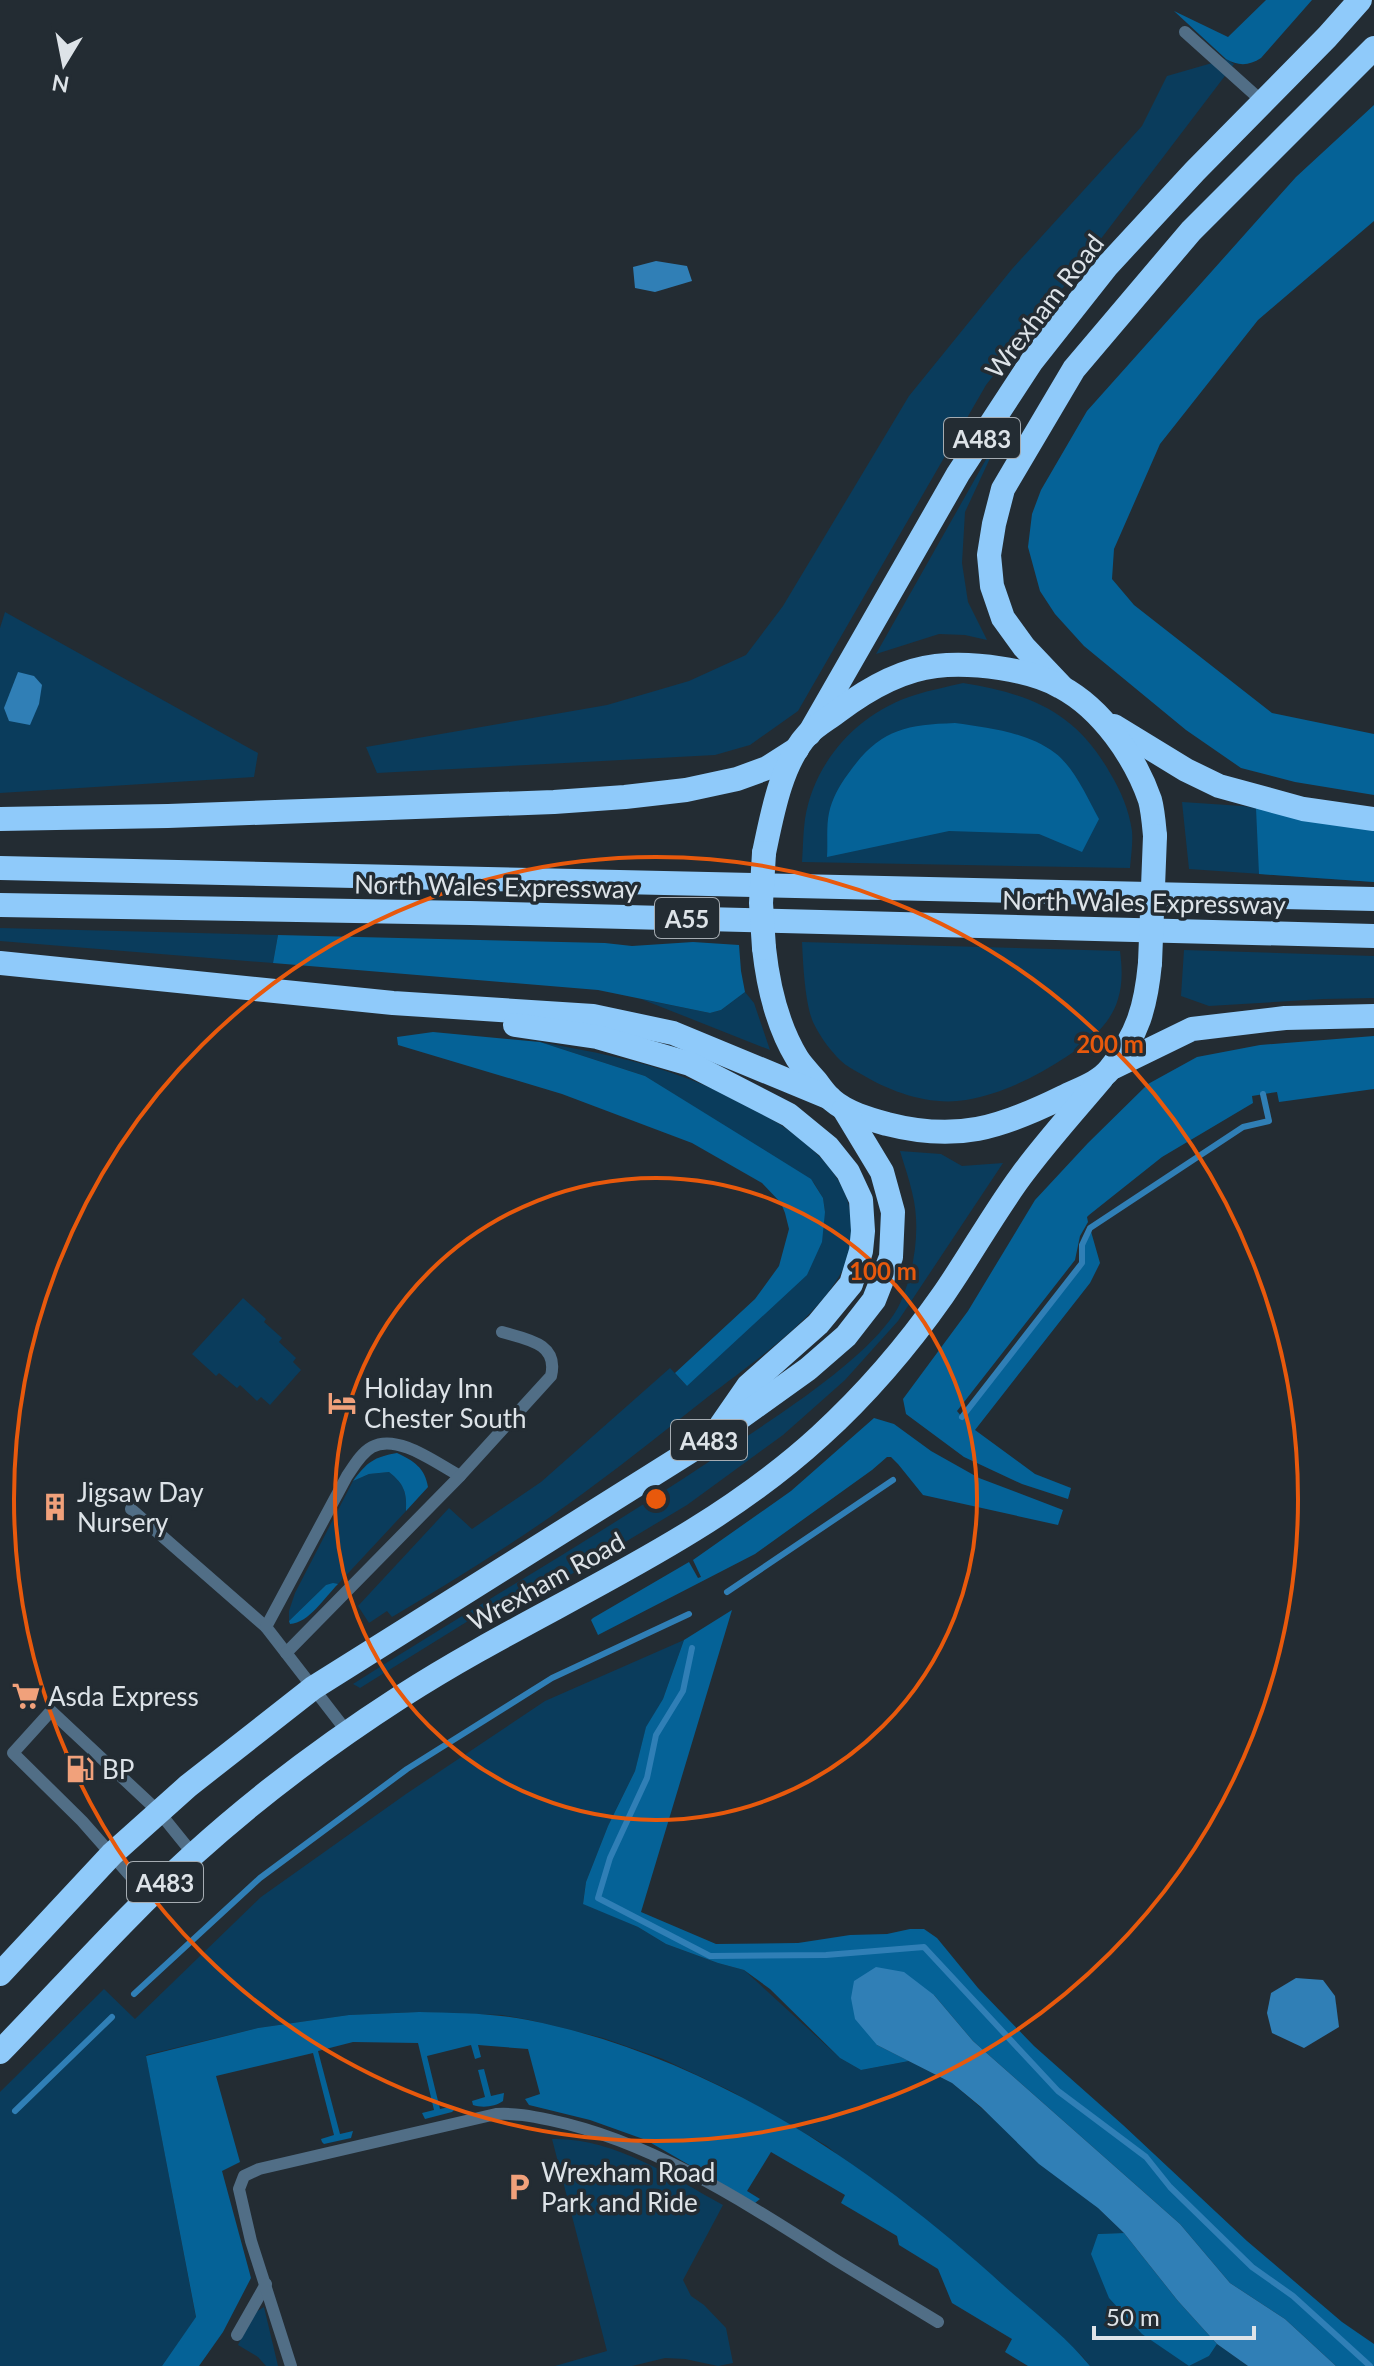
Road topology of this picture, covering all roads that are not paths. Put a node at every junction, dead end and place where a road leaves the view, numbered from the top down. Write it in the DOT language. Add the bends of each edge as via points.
graph roads {
  1 [pos="1360,0"];
  2 [pos="1185,32"];
  3 [pos="1374,48"];
  4 [pos="1264,103"];
  5 [pos="1061,686"];
  6 [pos="1099,716"];
  7 [pos="803,741"];
  8 [pos="0,819"];
  9 [pos="1374,819"];
  10 [pos="0,868"];
  11 [pos="1374,899"];
  12 [pos="0,905"];
  13 [pos="1374,936"];
  14 [pos="0,963"];
  15 [pos="393,1003"];
  16 [pos="1374,1016"];
  17 [pos="1106,1073"];
  18 [pos="837,1104"];
  19 [pos="502,1332"];
  20 [pos="713,1437"];
  21 [pos="460,1476"];
  22 [pos="131,1509"];
  23 [pos="266,1627"];
  24 [pos="286,1653"];
  25 [pos="313,1688"];
  26 [pos="348,1733"];
  27 [pos="159,1812"];
  28 [pos="112,1854"];
  29 [pos="193,1854"];
  30 [pos="149,1897"];
  31 [pos="0,1974"];
  32 [pos="0,2052"];
  33 [pos="266,2284"];
  34 [pos="938,2322"];
  35 [pos="237,2335"];
  36 [pos="291,2366"];
  1 -- 4 [label="highway, Wrexham Road / A483"];
  2 -- 4 [label="lane"];
  3 -- 5 [label="highway, A483" via="1191,231 1074,369 1003,489 989,555 992,586 1003,618"];
  4 -- 7 [label="highway, Wrexham Road / A483" via="1107,266 1032,361 958,474"];
  5 -- 6 [label="highway"];
  5 -- 7 [label="highway" via="1018,671 972,664 934,666 896,676 864,693"];
  6 -- 9 [label="highway" via="1219,786 1303,809"];
  6 -- 17 [label="highway, Wrexham Road, bridge" via="1137,770 1151,803 1155,836 1146,999 1135,1032"];
  7 -- 8 [label="highway" via="767,768 737,779 625,797"];
  7 -- 18 [label="highway, Wrexham Road, bridge" via="781,783 764,853 764,948 768,986 796,1057"];
  10 -- 11 [label="highway, North Wales Expressway / A55"];
  12 -- 13 [label="highway, North Wales Expressway / A55"];
  14 -- 15 [label="highway"];
  15 -- 18 [label="highway" via="593,1016 673,1033"];
  15 -- 20 [label="highway" via="597,1037 690,1064 789,1115 828,1147 848,1172 861,1200 863,1231 851,1284 818,1324 748,1386"];
  16 -- 17 [label="highway" via="1285,1018 1192,1029"];
  17 -- 18 [label="highway" via="1024,1114 970,1131 913,1130"];
  17 -- 26 [label="highway, Wrexham Road / A483" via="1021,1177 917,1330 820,1436 682,1538 403,1695"];
  18 -- 20 [label="highway, Wrexham Road / A483" via="882,1172 893,1212 891,1257 874,1300 846,1336"];
  19 -- 21 [label="lane" via="543,1347 554,1365 551,1376"];
  20 -- 25 [label="highway, Wrexham Road / A483"];
  21 -- 23 [label="lane" via="404,1446 372,1447 347,1476"];
  21 -- 24 [label="lane"];
  22 -- 23 [label="lane"];
  23 -- 24 [label="lane"];
  24 -- 25 [label="lane"];
  25 -- 26 [label="lane"];
  25 -- 27 [label="highway, Wrexham Road / A483"];
  26 -- 29 [label="highway, Wrexham Road / A483"];
  27 -- 28 [label="highway, Wrexham Road / A483"];
  27 -- 28 [label="lane" via="51,1711 13,1753"];
  27 -- 29 [label="lane"];
  28 -- 30 [label="lane"];
  28 -- 31 [label="highway, Wrexham Road / A483"];
  29 -- 30 [label="highway, Wrexham Road / A483"];
  30 -- 32 [label="highway, Wrexham Road / A483"];
  33 -- 34 [label="lane" via="239,2189 249,2172 508,2113 587,2128 644,2150 766,2216"];
  33 -- 35 [label="lane"];
  33 -- 36 [label="lane"];
}
